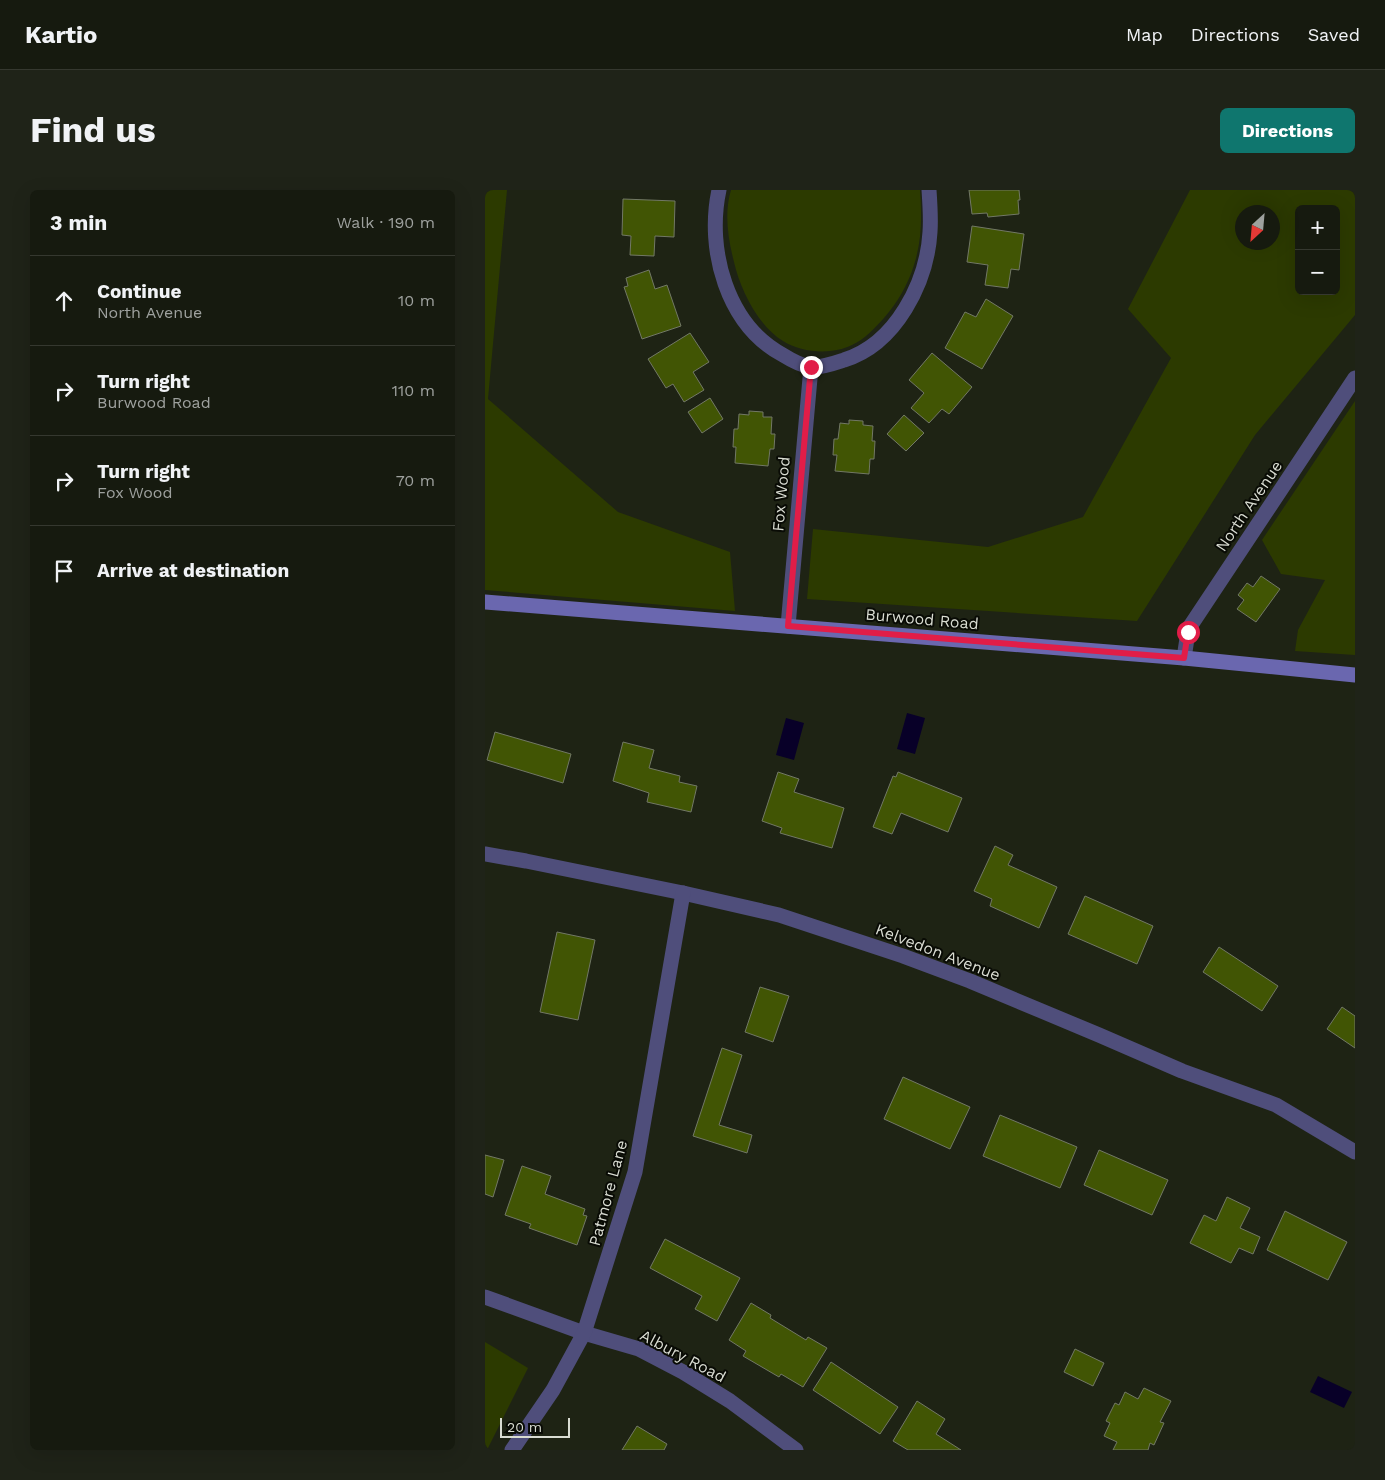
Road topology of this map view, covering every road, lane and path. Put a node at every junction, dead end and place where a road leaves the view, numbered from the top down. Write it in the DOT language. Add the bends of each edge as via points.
graph roads {
  1 [pos="719,190"];
  2 [pos="929,190"];
  3 [pos="811,367"];
  4 [pos="1355,378"];
  5 [pos="485,602"];
  6 [pos="788,626"];
  7 [pos="1184,658"];
  8 [pos="1355,675"];
  9 [pos="485,854"];
  10 [pos="683,893"];
  11 [pos="1355,1152"];
  12 [pos="485,1297"];
  13 [pos="584,1333"];
  14 [pos="512,1450"];
  15 [pos="796,1450"];
  1 -- 3 [label="street" via="716,242 730,296 752,332 770,348"];
  2 -- 3 [label="street" via="927,253 914,292 903,312 889,330 856,356"];
  3 -- 6 [label="street, Fox Wood"];
  4 -- 7 [label="street, North Avenue" via="1191,625"];
  5 -- 6 [label="street, Burwood Road"];
  6 -- 7 [label="street, Burwood Road"];
  7 -- 8 [label="street, Burwood Road"];
  9 -- 10 [label="street, Kelvedon Avenue"];
  10 -- 11 [label="street, Kelvedon Avenue" via="817,927 970,981 1182,1071 1276,1105"];
  10 -- 13 [label="street, Patmore Lane" via="635,1172"];
  12 -- 13 [label="street, Albury Road"];
  13 -- 14 [label="street, Patmore Lane" via="553,1390"];
  13 -- 15 [label="street, Albury Road" via="639,1349 683,1372 730,1401"];
}
